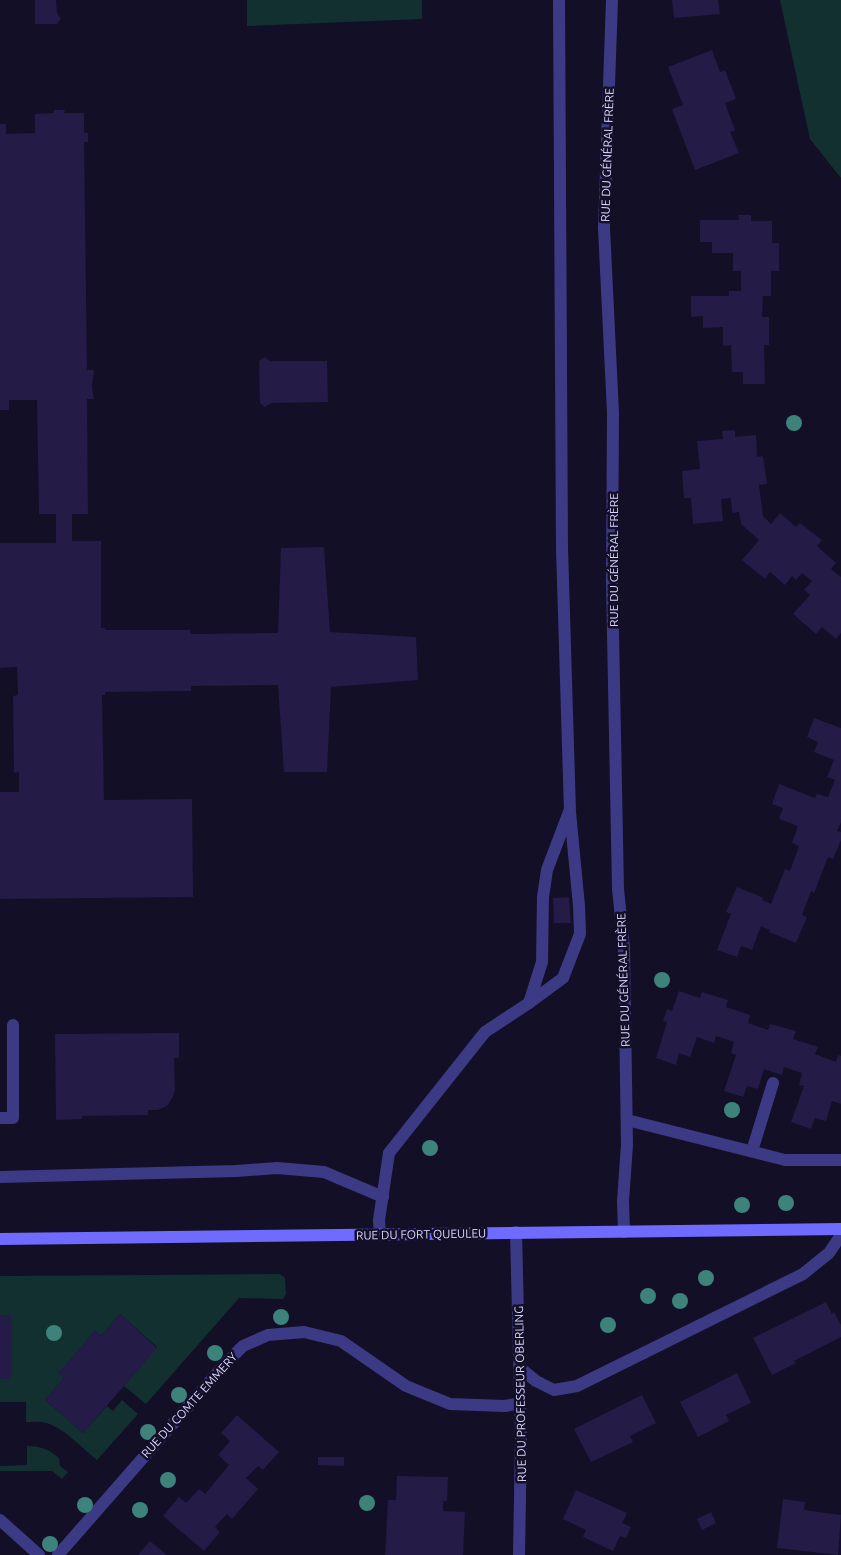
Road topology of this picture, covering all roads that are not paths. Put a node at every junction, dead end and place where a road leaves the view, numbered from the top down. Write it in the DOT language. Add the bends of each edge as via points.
graph roads {
  1 [pos="559,0"];
  2 [pos="612,0"];
  3 [pos="570,812"];
  4 [pos="529,1003"];
  5 [pos="13,1025"];
  6 [pos="773,1084"];
  7 [pos="0,1118"];
  8 [pos="627,1120"];
  9 [pos="752,1151"];
  10 [pos="841,1160"];
  11 [pos="0,1177"];
  12 [pos="383,1196"];
  13 [pos="841,1229"];
  14 [pos="516,1232"];
  15 [pos="624,1232"];
  16 [pos="380,1235"];
  17 [pos="841,1235"];
  18 [pos="0,1239"];
  19 [pos="520,1368"];
  20 [pos="521,1403"];
  21 [pos="0,1520"];
  22 [pos="39,1555"];
  23 [pos="58,1555"];
  24 [pos="519,1555"];
  1 -- 3 [label="street" via="562,548"];
  2 -- 8 [label="street, RUE DU GÉNÉRAL FRÈRE" via="604,228 613,413 612,582 618,889 624,948"];
  3 -- 4 [label="street" via="546,870 542,962"];
  3 -- 4 [label="street" via="580,934 563,978"];
  4 -- 12 [label="street" via="485,1032 389,1153"];
  5 -- 7 [label="street" via="13,1118"];
  6 -- 9 [label="street"];
  8 -- 9 [label="street"];
  8 -- 15 [label="street, RUE DU GÉNÉRAL FRÈRE"];
  9 -- 10 [label="street" via="785,1160"];
  11 -- 12 [label="street" via="276,1168 324,1172"];
  12 -- 16 [label="street"];
  13 -- 15 [label="street, RUE DU FORT QUEULEU"];
  14 -- 15 [label="street, RUE DU FORT QUEULEU"];
  14 -- 16 [label="street, RUE DU FORT QUEULEU"];
  14 -- 19 [label="street, RUE DU PROFESSEUR OBERLING"];
  16 -- 18 [label="street, RUE DU FORT QUEULEU"];
  17 -- 19 [label="street" via="829,1253 803,1274 577,1386 554,1390"];
  19 -- 20 [label="street, RUE DU PROFESSEUR OBERLING"];
  20 -- 23 [label="street, RUE DU COMTE EMMERY" via="505,1406 450,1404 406,1386 341,1341 304,1332 268,1335 243,1346 226,1362"];
  20 -- 24 [label="street, RUE DU PROFESSEUR OBERLING"];
  21 -- 22 [label="street"];
}
